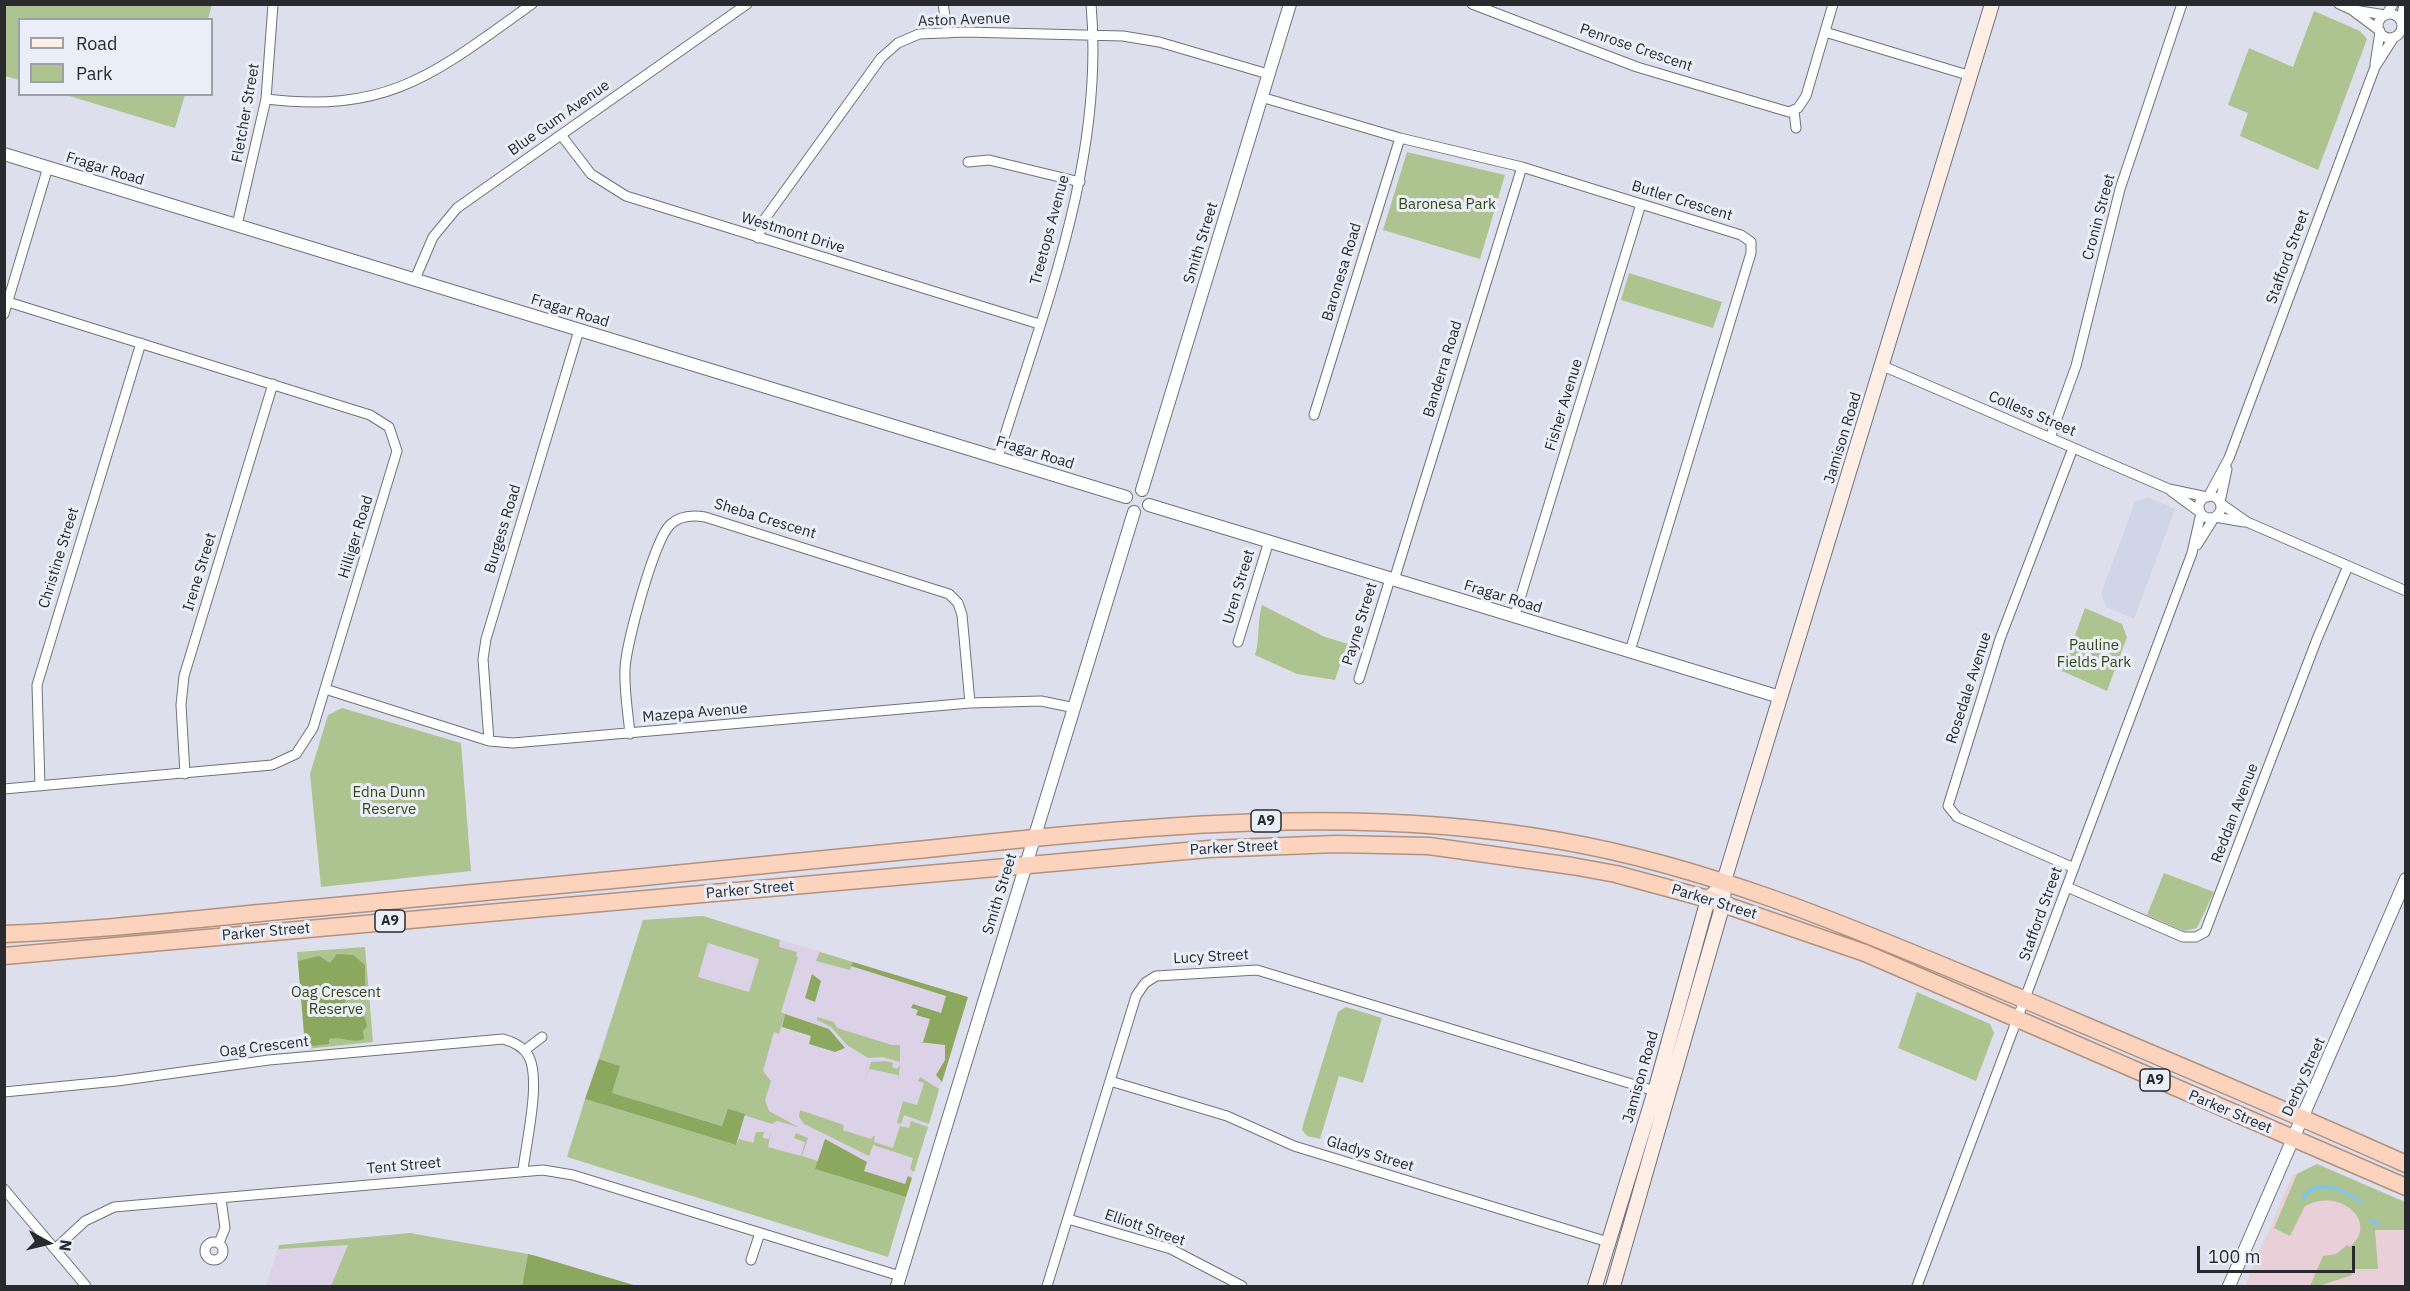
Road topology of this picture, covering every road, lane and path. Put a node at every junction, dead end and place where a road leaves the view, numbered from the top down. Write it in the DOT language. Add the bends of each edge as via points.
graph roads {
  1 [pos="273,4"];
  2 [pos="532,4"];
  3 [pos="747,4"];
  4 [pos="943,4"];
  5 [pos="1091,4"];
  6 [pos="1290,4"];
  7 [pos="1472,4"];
  8 [pos="1833,4"];
  9 [pos="1992,4"];
  10 [pos="2182,4"];
  11 [pos="2339,4"];
  12 [pos="2393,4"];
  13 [pos="2404,4"];
  14 [pos="2352,10"];
  15 [pos="2386,15"];
  16 [pos="2403,22"];
  17 [pos="2380,31"];
  18 [pos="1825,32"];
  19 [pos="948,33"];
  20 [pos="1092,35"];
  21 [pos="2394,37"];
  22 [pos="2406,39"];
  23 [pos="2375,67"];
  24 [pos="1268,74"];
  25 [pos="1971,76"];
  26 [pos="1261,98"];
  27 [pos="266,99"];
  28 [pos="1794,111"];
  29 [pos="1796,128"];
  30 [pos="561,135"];
  31 [pos="1400,138"];
  32 [pos="4,154"];
  33 [pos="968,162"];
  34 [pos="48,167"];
  35 [pos="1522,167"];
  36 [pos="1080,182"];
  37 [pos="1641,204"];
  38 [pos="237,225"];
  39 [pos="758,238"];
  40 [pos="415,279"];
  41 [pos="8,302"];
  42 [pos="4,314"];
  43 [pos="1039,324"];
  44 [pos="579,330"];
  45 [pos="141,343"];
  46 [pos="1882,366"];
  47 [pos="273,384"];
  48 [pos="1314,415"];
  49 [pos="2050,438"];
  50 [pos="2073,448"];
  51 [pos="998,458"];
  52 [pos="2229,458"];
  53 [pos="2169,489"];
  54 [pos="1142,490"];
  55 [pos="1126,497"];
  56 [pos="2208,497"];
  57 [pos="2220,502"];
  58 [pos="1149,505"];
  59 [pos="1134,512"];
  60 [pos="2201,513"];
  61 [pos="2214,517"];
  62 [pos="2247,522"];
  63 [pos="1269,541"];
  64 [pos="2192,553"];
  65 [pos="2348,566"];
  66 [pos="1392,579"];
  67 [pos="2406,591"];
  68 [pos="1515,615"];
  69 [pos="1238,642"];
  70 [pos="1630,651"];
  71 [pos="1359,679"];
  72 [pos="325,689"];
  73 [pos="1780,698"];
  74 [pos="970,703"];
  75 [pos="1075,708"];
  76 [pos="630,734"];
  77 [pos="489,741"];
  78 [pos="185,774"];
  79 [pos="40,786"];
  80 [pos="4,789"];
  81 [pos="1034,838"];
  82 [pos="1024,864"];
  83 [pos="2074,868"];
  84 [pos="2406,879"];
  85 [pos="1724,881"];
  86 [pos="2067,887"];
  87 [pos="1716,901"];
  88 [pos="4,934"];
  89 [pos="4,956"];
  90 [pos="2025,1000"];
  91 [pos="2017,1021"];
  92 [pos="542,1037"];
  93 [pos="525,1050"];
  94 [pos="1110,1081"];
  95 [pos="4,1092"];
  96 [pos="1662,1092"];
  97 [pos="2303,1118"];
  98 [pos="2293,1139"];
  99 [pos="2406,1164"];
  100 [pos="523,1170"];
  101 [pos="2406,1187"];
  102 [pos="4,1189"];
  103 [pos="221,1199"];
  104 [pos="1068,1219"];
  105 [pos="760,1233"];
  106 [pos="1608,1242"];
  107 [pos="219,1243"];
  108 [pos="1624,1247"];
  109 [pos="56,1248"];
  110 [pos="751,1260"];
  111 [pos="899,1281"];
  112 [pos="86,1287"];
  113 [pos="1047,1287"];
  114 [pos="1242,1287"];
  115 [pos="1595,1287"];
  116 [pos="1613,1287"];
  117 [pos="1917,1287"];
  118 [pos="2229,1287"];
  1 -- 27 [label="street, Fletcher Street"];
  2 -- 27 [label="street" via="449,62 402,87 337,102"];
  3 -- 30 [label="street, Blue Gum Avenue"];
  4 -- 19 [label="street"];
  5 -- 20 [label="street, Treetops Avenue"];
  6 -- 24 [label="street, Smith Street"];
  7 -- 28 [label="street, Penrose Crescent" via="1637,67 1780,111"];
  8 -- 18 [label="street"];
  9 -- 25 [label="main road, Jamison Road"];
  10 -- 49 [label="street, Cronin Street" via="2120,189 2076,366"];
  11 -- 14 [label="street"];
  12 -- 15 [label="street"];
  13 -- 16 [label="street"];
  14 -- 15 [label="street"];
  14 -- 17 [label="street"];
  15 -- 16 [label="street" via="2393,14"];
  15 -- 17 [label="street" via="2379,24"];
  16 -- 21 [label="street" via="2401,32"];
  17 -- 21 [label="street" via="2388,38"];
  17 -- 23 [label="street, Stafford Street"];
  18 -- 25 [label="street"];
  18 -- 28 [label="street" via="1806,96"];
  19 -- 20 [label="street, Aston Avenue"];
  19 -- 39 [label="street, Aston Avenue" via="913,36 886,52 764,220"];
  20 -- 24 [label="street, Aston Avenue" via="1140,38"];
  20 -- 36 [label="street, Treetops Avenue" via="1090,111"];
  21 -- 22 [label="street"];
  21 -- 23 [label="street, Stafford Street"];
  23 -- 52 [label="street, Stafford Street"];
  24 -- 26 [label="street, Smith Street"];
  25 -- 46 [label="main road, Jamison Road"];
  26 -- 31 [label="street, Butler Crescent"];
  26 -- 54 [label="street, Smith Street"];
  27 -- 38 [label="street, Fletcher Street"];
  28 -- 29 [label="street"];
  30 -- 39 [label="street, Westmont Drive" via="591,174 617,192"];
  30 -- 40 [label="street, Blue Gum Avenue" via="450,213 428,244"];
  31 -- 35 [label="street, Butler Crescent"];
  31 -- 48 [label="street, Baronesa Road"];
  32 -- 34 [label="street, Fragar Road"];
  33 -- 36 [label="street" via="989,160"];
  34 -- 38 [label="street, Fragar Road"];
  34 -- 41 [label="street"];
  35 -- 37 [label="street, Butler Crescent"];
  35 -- 66 [label="street, Banderra Road"];
  36 -- 43 [label="street, Treetops Avenue"];
  37 -- 68 [label="street, Fisher Avenue"];
  37 -- 70 [label="street, Butler Crescent" via="1741,235 1751,242 1752,249"];
  38 -- 40 [label="street, Fragar Road"];
  39 -- 43 [label="street, Westmont Drive"];
  40 -- 44 [label="street, Fragar Road"];
  41 -- 42 [label="street"];
  41 -- 45 [label="street, Hilliger Road"];
  43 -- 51 [label="street, Treetops Avenue"];
  44 -- 51 [label="street, Fragar Road"];
  44 -- 77 [label="street, Burgess Road" via="486,639 483,659"];
  45 -- 47 [label="street, Hilliger Road"];
  45 -- 79 [label="street, Christine Street" via="38,685"];
  46 -- 49 [label="street, Colless Street"];
  46 -- 73 [label="main road, Jamison Road"];
  47 -- 72 [label="street, Hilliger Road" via="378,418 392,431 396,445"];
  47 -- 78 [label="street, Irene Street" via="184,676 181,705"];
  49 -- 50 [label="street, Colless Street"];
  50 -- 53 [label="street, Colless Street"];
  50 -- 83 [label="street, Rosedale Avenue" via="2000,639 1948,806 1957,818"];
  51 -- 55 [label="street, Fragar Road"];
  52 -- 56 [label="street, Stafford Street"];
  52 -- 57 [label="street, Stafford Street"];
  53 -- 56 [label="street, Colless Street"];
  53 -- 60 [label="street, Colless Street"];
  54 -- 55 [label="street" via="1134,489"];
  54 -- 58 [label="street" via="1149,497"];
  55 -- 59 [label="street"];
  56 -- 57 [label="street"];
  56 -- 60 [label="street" via="2200,503"];
  57 -- 61 [label="street" via="2221,510"];
  57 -- 62 [label="street"];
  58 -- 59 [label="street"];
  58 -- 63 [label="street, Fragar Road"];
  59 -- 75 [label="street, Smith Street"];
  60 -- 61 [label="street"];
  60 -- 64 [label="street, Stafford Street"];
  61 -- 62 [label="street"];
  61 -- 64 [label="street, Stafford Street"];
  62 -- 65 [label="street"];
  63 -- 66 [label="street, Fragar Road"];
  63 -- 69 [label="street, Uren Street"];
  64 -- 83 [label="street, Stafford Street"];
  65 -- 67 [label="street"];
  65 -- 86 [label="street, Reddan Avenue" via="2205,932 2184,937"];
  66 -- 68 [label="street, Fragar Road"];
  66 -- 71 [label="street, Payne Street"];
  68 -- 70 [label="street, Fragar Road"];
  70 -- 73 [label="street, Fragar Road"];
  72 -- 77 [label="street, Mazepa Avenue"];
  72 -- 78 [label="street, Hilliger Road" via="308,739 288,759 273,765"];
  73 -- 85 [label="main road, Jamison Road"];
  74 -- 75 [label="street, Mazepa Avenue" via="1041,701"];
  74 -- 76 [label="street, Mazepa Avenue"];
  74 -- 76 [label="street, Sheba Crescent" via="962,615 949,594 727,523 693,516 676,521 663,535 629,643 625,674"];
  75 -- 81 [label="street, Smith Street"];
  76 -- 77 [label="street, Mazepa Avenue" via="532,743"];
  78 -- 79 [label="street, Hilliger Road"];
  79 -- 80 [label="street, Hilliger Road"];
  81 -- 82 [label="street, Smith Street"];
  81 -- 85 [label="highway, Parker Street / A9" via="1261,821 1427,823 1578,844"];
  81 -- 88 [label="highway, Parker Street / A9" via="597,883"];
  82 -- 87 [label="highway, Parker Street / A9" via="1285,845 1429,846 1616,874"];
  82 -- 89 [label="highway, Parker Street / A9"];
  82 -- 111 [label="street, Smith Street"];
  83 -- 86 [label="street, Stafford Street"];
  84 -- 97 [label="street, Derby Street"];
  85 -- 87 [label="main road, Jamison Road"];
  85 -- 90 [label="highway, Parker Street / A9" via="1834,921"];
  86 -- 90 [label="street, Stafford Street"];
  87 -- 91 [label="highway, Parker Street / A9" via="1831,939"];
  87 -- 96 [label="main road, Jamison Road"];
  90 -- 91 [label="street, Stafford Street"];
  90 -- 97 [label="highway, Parker Street / A9"];
  91 -- 98 [label="highway, Parker Street / A9"];
  91 -- 117 [label="street, Stafford Street"];
  92 -- 93 [label="street"];
  93 -- 95 [label="street, Oag Crescent" via="508,1040 486,1038"];
  93 -- 100 [label="street" via="533,1075"];
  94 -- 96 [label="street, Lucy Street" via="1136,996 1145,983 1160,975 1249,969"];
  94 -- 104 [label="street, Lucy Street"];
  94 -- 106 [label="street, Gladys Street" via="1227,1116 1294,1146"];
  96 -- 106 [label="main road, Jamison Road"];
  96 -- 108 [label="main road, Jamison Road"];
  97 -- 98 [label="street, Derby Street"];
  97 -- 99 [label="highway, Parker Street / A9"];
  98 -- 101 [label="highway, Parker Street / A9"];
  98 -- 118 [label="street, Derby Street"];
  100 -- 103 [label="street, Tent Street"];
  100 -- 105 [label="street, Tent Street" via="573,1175"];
  102 -- 109 [label="street"];
  103 -- 107 [label="street" via="225,1228"];
  103 -- 109 [label="street, Tent Street" via="114,1207 86,1221"];
  104 -- 113 [label="street, Lucy Street"];
  104 -- 114 [label="street, Elliott Street" via="1171,1250"];
  105 -- 110 [label="street"];
  105 -- 111 [label="street, Tent Street"];
  106 -- 108 [label="street, Gladys Street"];
  106 -- 115 [label="main road, Jamison Road"];
  108 -- 116 [label="main road, Jamison Road"];
  109 -- 112 [label="street"];
}
